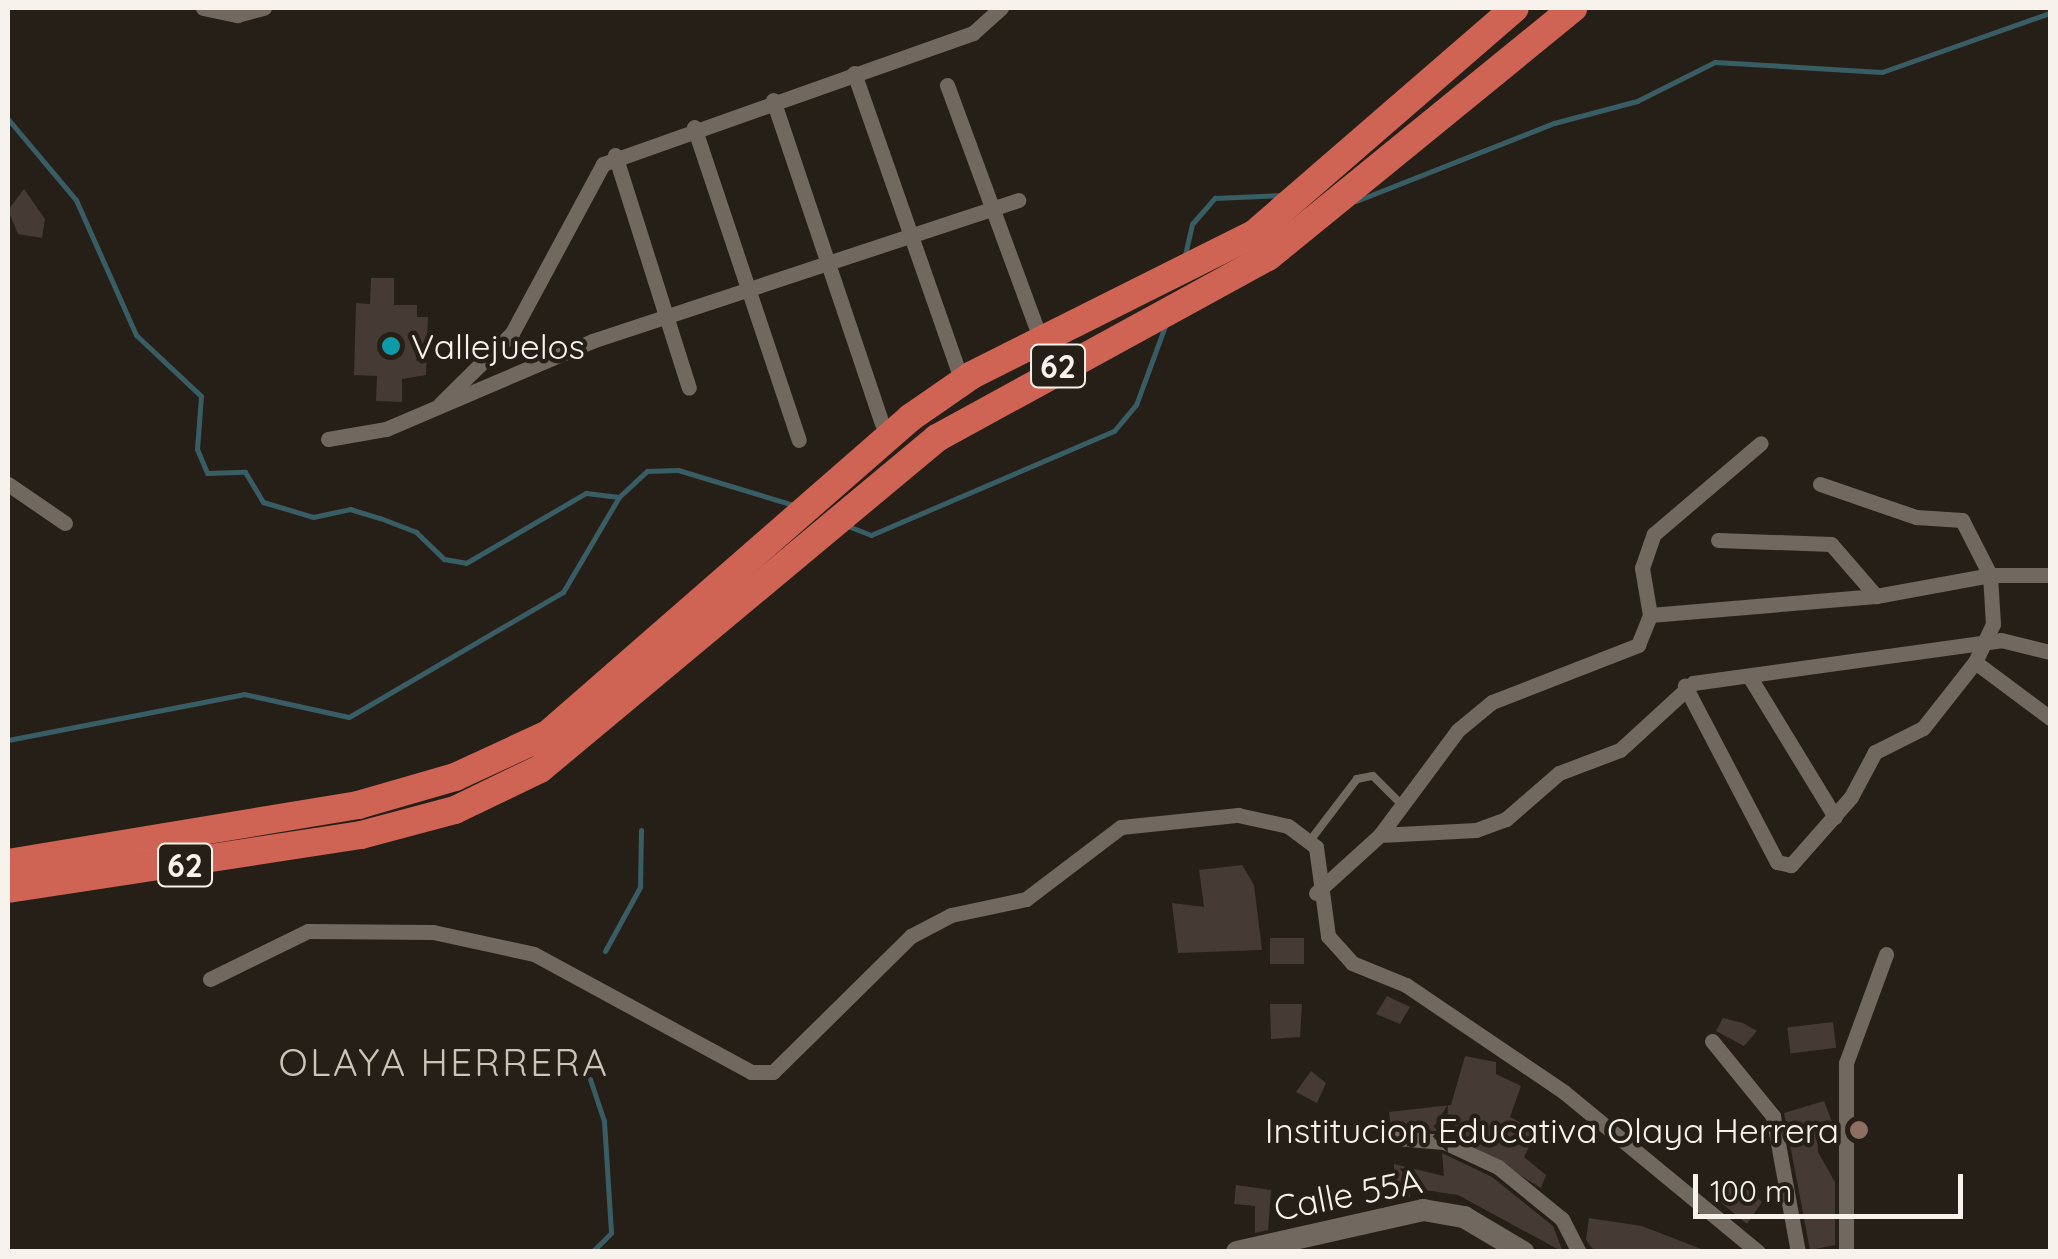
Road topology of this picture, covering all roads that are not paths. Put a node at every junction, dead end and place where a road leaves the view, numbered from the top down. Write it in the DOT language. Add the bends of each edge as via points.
graph roads {
  1 [pos="203,8"];
  2 [pos="264,8"];
  3 [pos="1001,8"];
  4 [pos="1515,8"];
  5 [pos="1573,8"];
  6 [pos="854,73"];
  7 [pos="947,85"];
  8 [pos="773,100"];
  9 [pos="694,126"];
  10 [pos="1371,154"];
  11 [pos="615,155"];
  12 [pos="1018,200"];
  13 [pos="990,210"];
  14 [pos="910,238"];
  15 [pos="830,266"];
  16 [pos="748,292"];
  17 [pos="667,319"];
  18 [pos="1038,330"];
  19 [pos="958,372"];
  20 [pos="690,388"];
  21 [pos="437,407"];
  22 [pos="882,422"];
  23 [pos="328,439"];
  24 [pos="799,440"];
  25 [pos="1761,444"];
  26 [pos="8,484"];
  27 [pos="1820,484"];
  28 [pos="66,522"];
  29 [pos="1718,540"];
  30 [pos="1990,574"];
  31 [pos="2050,575"];
  32 [pos="746,583"];
  33 [pos="1876,596"];
  34 [pos="1650,616"];
  35 [pos="1984,645"];
  36 [pos="2050,652"];
  37 [pos="1975,662"];
  38 [pos="1750,676"];
  39 [pos="1686,686"];
  40 [pos="2050,718"];
  41 [pos="1402,806"];
  42 [pos="1835,817"];
  43 [pos="1380,835"];
  44 [pos="1309,842"];
  45 [pos="8,863"];
  46 [pos="8,889"];
  47 [pos="1316,893"];
  48 [pos="1886,954"];
  49 [pos="210,979"];
  50 [pos="1712,1041"];
  51 [pos="1396,1138"];
  52 [pos="1237,1252"];
  53 [pos="1523,1252"];
  54 [pos="1579,1252"];
  55 [pos="1758,1252"];
  56 [pos="1798,1252"];
  57 [pos="1846,1252"];
  1 -- 2 [label="street" via="237,15"];
  3 -- 6 [label="street" via="974,33"];
  4 -- 10 [label="highway, 62"];
  5 -- 10 [label="highway, 62"];
  6 -- 8 [label="street"];
  6 -- 14 [label="street"];
  7 -- 13 [label="street"];
  8 -- 9 [label="street"];
  8 -- 15 [label="street"];
  9 -- 11 [label="street"];
  9 -- 16 [label="street"];
  10 -- 32 [label="highway, 62" via="1254,234 942,394"];
  11 -- 17 [label="street"];
  11 -- 21 [label="street" via="590,177 512,333"];
  12 -- 13 [label="street"];
  13 -- 14 [label="street"];
  13 -- 18 [label="street"];
  14 -- 15 [label="street"];
  14 -- 19 [label="street"];
  15 -- 16 [label="street"];
  15 -- 22 [label="street"];
  16 -- 17 [label="street"];
  16 -- 24 [label="street"];
  17 -- 20 [label="street"];
  17 -- 21 [label="street"];
  21 -- 23 [label="street"];
  25 -- 34 [label="street" via="1654,534 1642,568"];
  26 -- 28 [label="street"];
  27 -- 30 [label="street" via="1916,517 1962,520"];
  29 -- 33 [label="street" via="1831,544"];
  30 -- 31 [label="street"];
  30 -- 33 [label="street"];
  30 -- 35 [label="street" via="1993,624"];
  32 -- 45 [label="highway, 62" via="548,734 455,777 358,805"];
  32 -- 46 [label="highway, 62" via="578,745 455,810 283,849"];
  33 -- 34 [label="street"];
  34 -- 41 [label="street" via="1638,645 1492,702 1458,730"];
  35 -- 36 [label="street" via="2021,641"];
  35 -- 37 [label="street"];
  35 -- 38 [label="street"];
  37 -- 40 [label="street"];
  37 -- 42 [label="street" via="1924,728 1874,752"];
  38 -- 39 [label="street"];
  38 -- 42 [label="street"];
  39 -- 42 [label="street" via="1780,866"];
  39 -- 43 [label="street" via="1620,750 1559,773 1506,819 1476,830"];
  41 -- 43 [label="street"];
  41 -- 44 [label="lane" via="1382,781 1357,779"];
  43 -- 47 [label="street"];
  44 -- 47 [label="street"];
  44 -- 49 [label="street" via="1288,826 1238,815 1121,826 1026,899 952,915 912,936 773,1072 751,1072 534,954 433,932 308,930"];
  47 -- 55 [label="street" via="1328,936 1352,964 1406,986 1564,1092"];
  48 -- 57 [label="street" via="1846,1063"];
  50 -- 56 [label="street" via="1773,1116"];
  51 -- 54 [label="street" via="1444,1142 1498,1167 1562,1219"];
  52 -- 53 [label="street, Calle 55A" via="1422,1210 1464,1216"];
}
